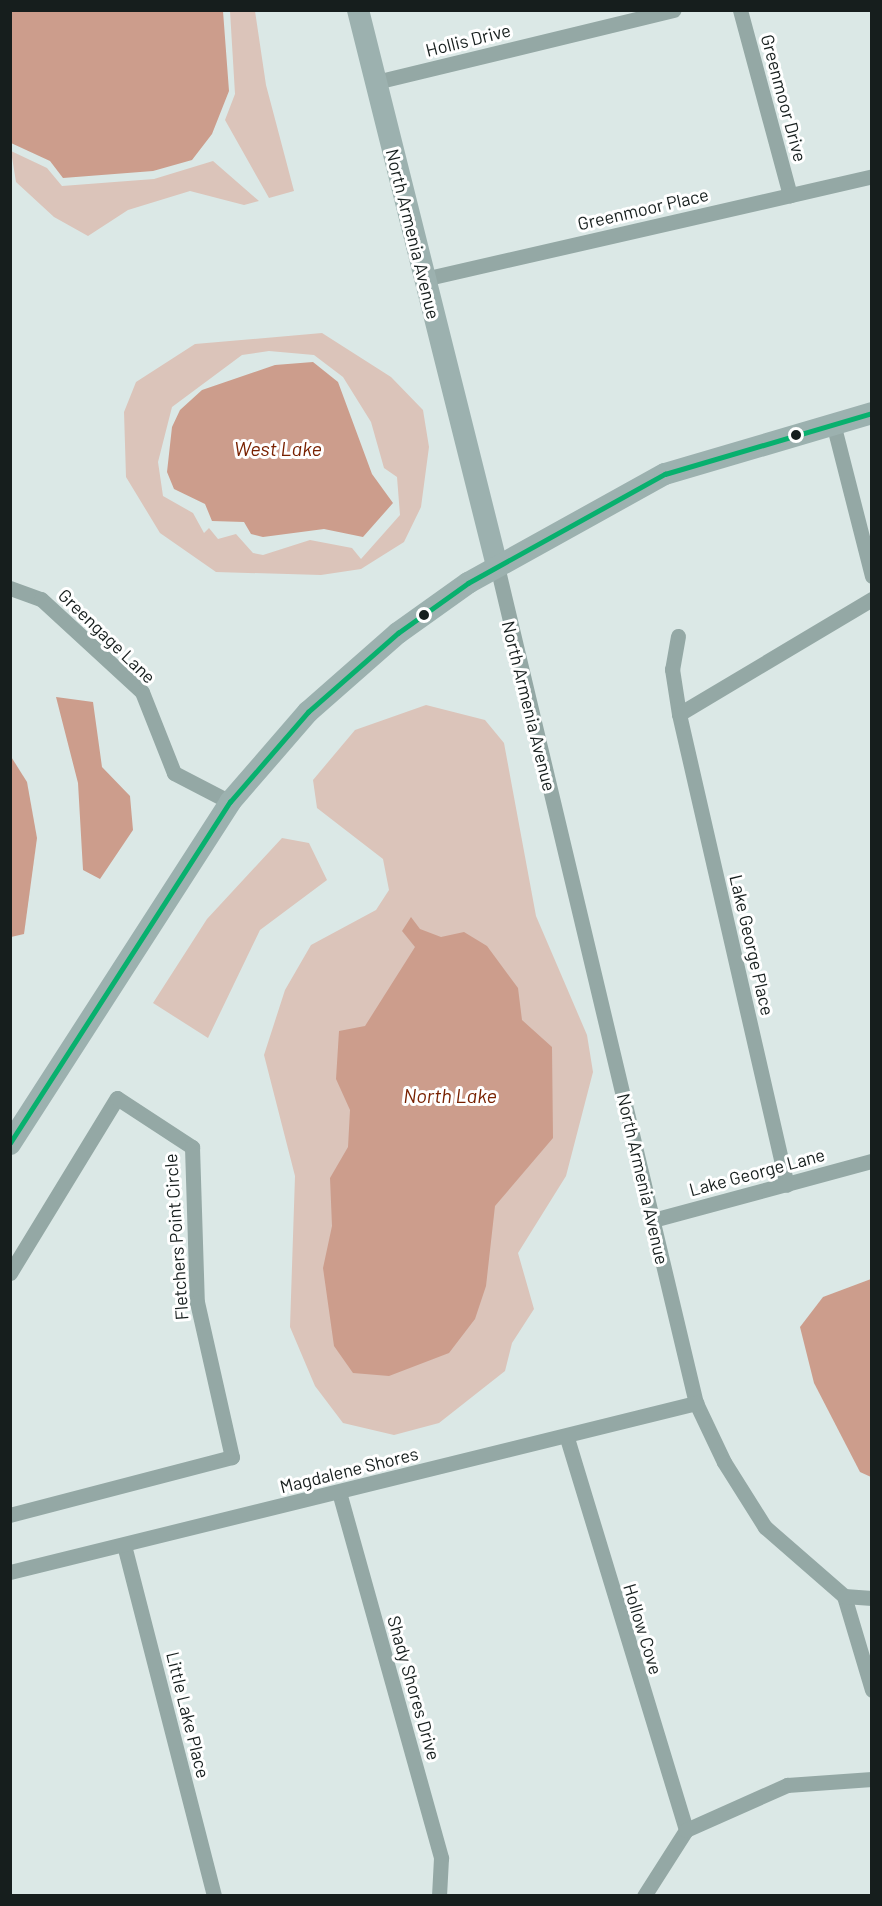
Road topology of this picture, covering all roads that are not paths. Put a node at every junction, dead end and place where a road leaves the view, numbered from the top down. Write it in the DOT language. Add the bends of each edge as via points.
graph roads {
  1 [pos="358,10"];
  2 [pos="673,10"];
  3 [pos="741,10"];
  4 [pos="376,82"];
  5 [pos="872,176"];
  6 [pos="790,195"];
  7 [pos="424,279"];
  8 [pos="872,413"];
  9 [pos="833,423"];
  10 [pos="497,566"];
  11 [pos="872,576"];
  12 [pos="10,588"];
  13 [pos="872,599"];
  14 [pos="678,636"];
  15 [pos="680,714"];
  16 [pos="230,802"];
  17 [pos="10,1144"];
  18 [pos="872,1161"];
  19 [pos="787,1185"];
  20 [pos="653,1220"];
  21 [pos="10,1273"];
  22 [pos="696,1403"];
  23 [pos="567,1438"];
  24 [pos="339,1492"];
  25 [pos="10,1515"];
  26 [pos="124,1545"];
  27 [pos="10,1572"];
  28 [pos="844,1596"];
  29 [pos="872,1598"];
  30 [pos="872,1690"];
  31 [pos="872,1779"];
  32 [pos="686,1830"];
  33 [pos="214,1896"];
  34 [pos="439,1896"];
  35 [pos="644,1896"];
  1 -- 4 [label="main road, North Armenia Avenue"];
  2 -- 4 [label="street, Hollis Drive"];
  3 -- 6 [label="street, Greenmoor Drive"];
  4 -- 7 [label="main road, North Armenia Avenue"];
  5 -- 6 [label="street, Greenmoor Place"];
  6 -- 7 [label="street, Greenmoor Place"];
  7 -- 10 [label="main road, North Armenia Avenue"];
  8 -- 9 [label="main road"];
  9 -- 10 [label="main road" via="665,474"];
  9 -- 11 [label="street"];
  10 -- 16 [label="main road" via="390,640 308,712"];
  10 -- 20 [label="street, North Armenia Avenue"];
  12 -- 16 [label="street, Greengage Lane" via="41,599 142,692 174,773"];
  13 -- 15 [label="street"];
  14 -- 15 [label="street, Lake George Place" via="672,669"];
  15 -- 19 [label="street, Lake George Place"];
  16 -- 17 [label="main road"];
  18 -- 19 [label="street, Lake George Lane"];
  19 -- 20 [label="street, Lake George Lane"];
  20 -- 22 [label="street, North Armenia Avenue"];
  21 -- 25 [label="street, Fletchers Point Circle" via="117,1098 192,1147 197,1302 232,1457"];
  22 -- 23 [label="street, Magdalene Shores"];
  22 -- 28 [label="street, North Armenia Avenue" via="724,1462 765,1527"];
  23 -- 24 [label="street, Magdalene Shores"];
  23 -- 32 [label="street, Hollow Cove"];
  24 -- 26 [label="street, Magdalene Shores"];
  24 -- 34 [label="street, Shady Shores Drive" via="441,1858"];
  26 -- 27 [label="street, Magdalene Shores"];
  26 -- 33 [label="street, Little Lake Place"];
  28 -- 29 [label="street"];
  28 -- 30 [label="street"];
  31 -- 32 [label="street" via="788,1785"];
  32 -- 35 [label="street"];
}
